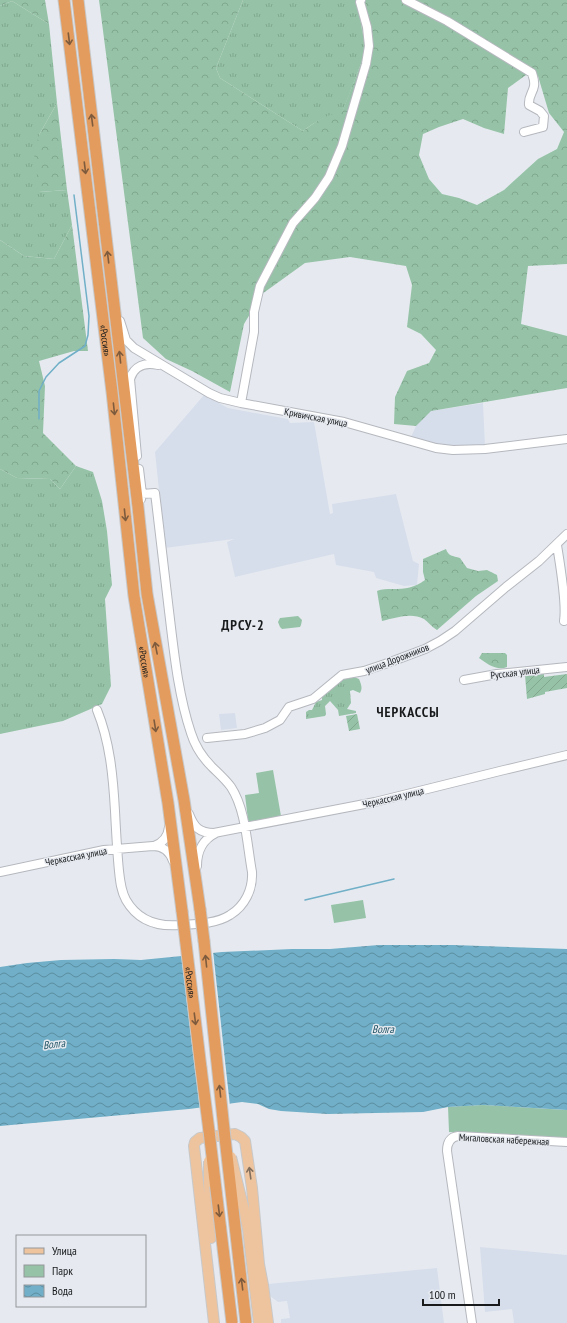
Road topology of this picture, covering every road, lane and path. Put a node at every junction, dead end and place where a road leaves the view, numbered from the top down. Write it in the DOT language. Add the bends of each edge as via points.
graph roads {
  1 [pos="64,0"];
  2 [pos="78,0"];
  3 [pos="361,0"];
  4 [pos="406,0"];
  5 [pos="524,132"];
  6 [pos="113,296"];
  7 [pos="164,367"];
  8 [pos="242,403"];
  9 [pos="567,439"];
  10 [pos="142,494"];
  11 [pos="138,507"];
  12 [pos="567,534"];
  13 [pos="557,545"];
  14 [pos="564,621"];
  15 [pos="567,666"];
  16 [pos="464,680"];
  17 [pos="97,710"];
  18 [pos="207,738"];
  19 [pos="567,756"];
  20 [pos="184,800"];
  21 [pos="168,803"];
  22 [pos="244,827"];
  23 [pos="218,832"];
  24 [pos="153,846"];
  25 [pos="116,849"];
  26 [pos="0,872"];
  27 [pos="198,896"];
  28 [pos="180,897"];
  29 [pos="224,1129"];
  30 [pos="209,1131"];
  31 [pos="567,1142"];
  32 [pos="214,1323"];
  33 [pos="221,1323"];
  34 [pos="232,1323"];
  35 [pos="246,1323"];
  36 [pos="259,1323"];
  37 [pos="268,1323"];
  38 [pos="472,1323"];
  1 -- 21 [label="highway, «Россия», one-way" via="101,296 133,589"];
  6 -- 2 [label="highway, «Россия», one-way"];
  3 -- 8 [label="street" via="369,46 344,139 329,177 293,223 260,286"];
  4 -- 5 [label="street" via="532,73 535,84 529,105 544,116 543,127"];
  6 -- 7 [label="street, Кривичская улица" via="128,342"];
  11 -- 6 [label="highway, «Россия», one-way"];
  7 -- 8 [label="street, Кривичская улица" via="209,394"];
  7 -- 10 [label="street" via="152,363 142,365 134,370 130,381"];
  8 -- 9 [label="street, Кривичская улица" via="344,422 442,449 485,449"];
  10 -- 11 [label="street"];
  10 -- 22 [label="street" via="155,493 176,668 191,735 205,759 234,792"];
  20 -- 11 [label="highway, «Россия», one-way" via="147,594"];
  12 -- 13 [label="street, улица Дорожников"];
  13 -- 14 [label="street" via="566,614"];
  13 -- 18 [label="street, улица Дорожников" via="440,641 385,664 342,675 313,699 288,707 280,720 265,728 245,734"];
  15 -- 16 [label="street, Русская улица"];
  17 -- 25 [label="street" via="104,726 112,763"];
  19 -- 22 [label="street, Черкасская улица" via="375,802"];
  20 -- 23 [label="street, Черкасская улица" via="196,827 206,832"];
  20 -- 27 [label="highway, «Россия»"];
  21 -- 24 [label="street" via="168,835 162,842"];
  21 -- 28 [label="highway, «Россия»"];
  22 -- 23 [label="street, Черкасская улица"];
  22 -- 25 [label="street" via="252,875 249,894 232,914 204,923 160,925 144,920 135,913 123,894"];
  23 -- 27 [label="street, Черкасская улица" via="204,841 198,853"];
  24 -- 25 [label="street, Черкасская улица"];
  24 -- 28 [label="street" via="163,848 171,856"];
  25 -- 26 [label="street, Черкасская улица"];
  29 -- 27 [label="highway, «Россия», one-way, bridge"];
  28 -- 30 [label="highway, «Россия», one-way, bridge"];
  35 -- 29 [label="highway, «Россия», one-way, bridge"];
  29 -- 36 [label="main road, bridge" via="248,1228"];
  30 -- 33 [label="main road, bridge" via="210,1233"];
  30 -- 34 [label="highway, «Россия», one-way, bridge"];
  31 -- 38 [label="street, Мигаловская набережная" via="458,1136 450,1140 446,1151"];
  37 -- 32 [label="main road, one-way" via="246,1144 235,1134 200,1138 194,1146"];
}
